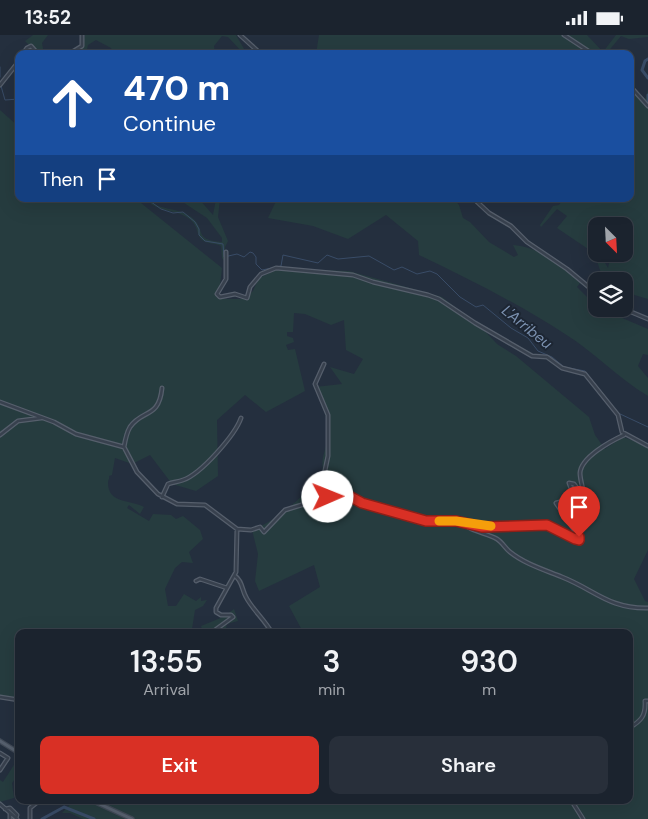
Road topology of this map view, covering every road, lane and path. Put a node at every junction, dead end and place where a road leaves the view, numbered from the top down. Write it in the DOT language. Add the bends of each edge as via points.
graph roads {
  1 [pos="82,35"];
  2 [pos="240,35"];
  3 [pos="564,35"];
  4 [pos="75,50"];
  5 [pos="256,50"];
  6 [pos="587,50"];
  7 [pos="15,66"];
  8 [pos="0,85"];
  9 [pos="634,90"];
  10 [pos="648,106"];
  11 [pos="477,202"];
  12 [pos="226,255"];
  13 [pos="588,286"];
  14 [pos="633,313"];
  15 [pos="648,319"];
  16 [pos="324,364"];
  17 [pos="162,388"];
  18 [pos="0,402"];
  19 [pos="241,417"];
  20 [pos="40,418"];
  21 [pos="0,435"];
  22 [pos="624,435"];
  23 [pos="648,446"];
  24 [pos="124,447"];
  25 [pos="162,497"];
  26 [pos="328,497"];
  27 [pos="463,522"];
  28 [pos="237,529"];
  29 [pos="235,576"];
  30 [pos="196,581"];
  31 [pos="227,589"];
  32 [pos="648,608"];
  33 [pos="216,629"];
  34 [pos="270,629"];
  35 [pos="0,697"];
  36 [pos="15,700"];
  37 [pos="648,701"];
  38 [pos="633,726"];
  39 [pos="0,741"];
  40 [pos="15,750"];
  41 [pos="0,753"];
  42 [pos="0,770"];
  43 [pos="0,804"];
  44 [pos="35,804"];
  45 [pos="100,804"];
  46 [pos="574,804"];
  47 [pos="6,809"];
  48 [pos="10,813"];
  49 [pos="10,819"];
  50 [pos="17,819"];
  51 [pos="30,819"];
  52 [pos="132,819"];
  53 [pos="583,819"];
  1 -- 4 [label="street" via="82,45"];
  2 -- 5 [label="street"];
  3 -- 6 [label="street"];
  7 -- 8 [label="street"];
  9 -- 10 [label="street"];
  11 -- 13 [label="street"];
  12 -- 22 [label="street" via="226,279 218,294 220,297 235,293 247,298 250,287 261,273 276,268 353,275 439,299 532,356 547,357 562,368 585,374 615,412"];
  14 -- 15 [label="street"];
  16 -- 26 [label="street" via="315,384 328,415 328,456 324,480"];
  17 -- 24 [label="street" via="157,406 130,427"];
  18 -- 20 [label="street"];
  19 -- 25 [label="street" via="234,434 206,463 184,480 168,484"];
  20 -- 21 [label="street" via="18,421"];
  20 -- 24 [label="street" via="76,434"];
  22 -- 23 [label="street"];
  22 -- 27 [label="street" via="600,449 581,468 584,497 574,484 569,483 576,501 590,518 588,522 582,522 560,502 556,503 579,540 547,525 482,527"];
  24 -- 25 [label="street" via="138,472"];
  25 -- 28 [label="street" via="178,504 205,505"];
  26 -- 27 [label="street" via="355,497 362,503 426,521"];
  26 -- 28 [label="street" via="285,510 264,533 260,527"];
  27 -- 32 [label="street" via="467,527 499,540 510,552 607,602 635,609"];
  28 -- 29 [label="street"];
  29 -- 31 [label="street"];
  29 -- 34 [label="street" via="247,599"];
  30 -- 31 [label="street" via="200,579"];
  31 -- 33 [label="street" via="216,610 221,615 233,617"];
  35 -- 36 [label="street"];
  37 -- 38 [label="street" via="645,701 645,713 640,722"];
  39 -- 40 [label="main road"];
  41 -- 42 [label="street" via="8,758"];
  43 -- 47 [label="street"];
  44 -- 51 [label="street" via="30,808"];
  45 -- 52 [label="main road"];
  46 -- 53 [label="street"];
  47 -- 48 [label="street"];
  47 -- 50 [label="street" via="10,808"];
  48 -- 49 [label="street"];
  48 -- 50 [label="street"];
}
